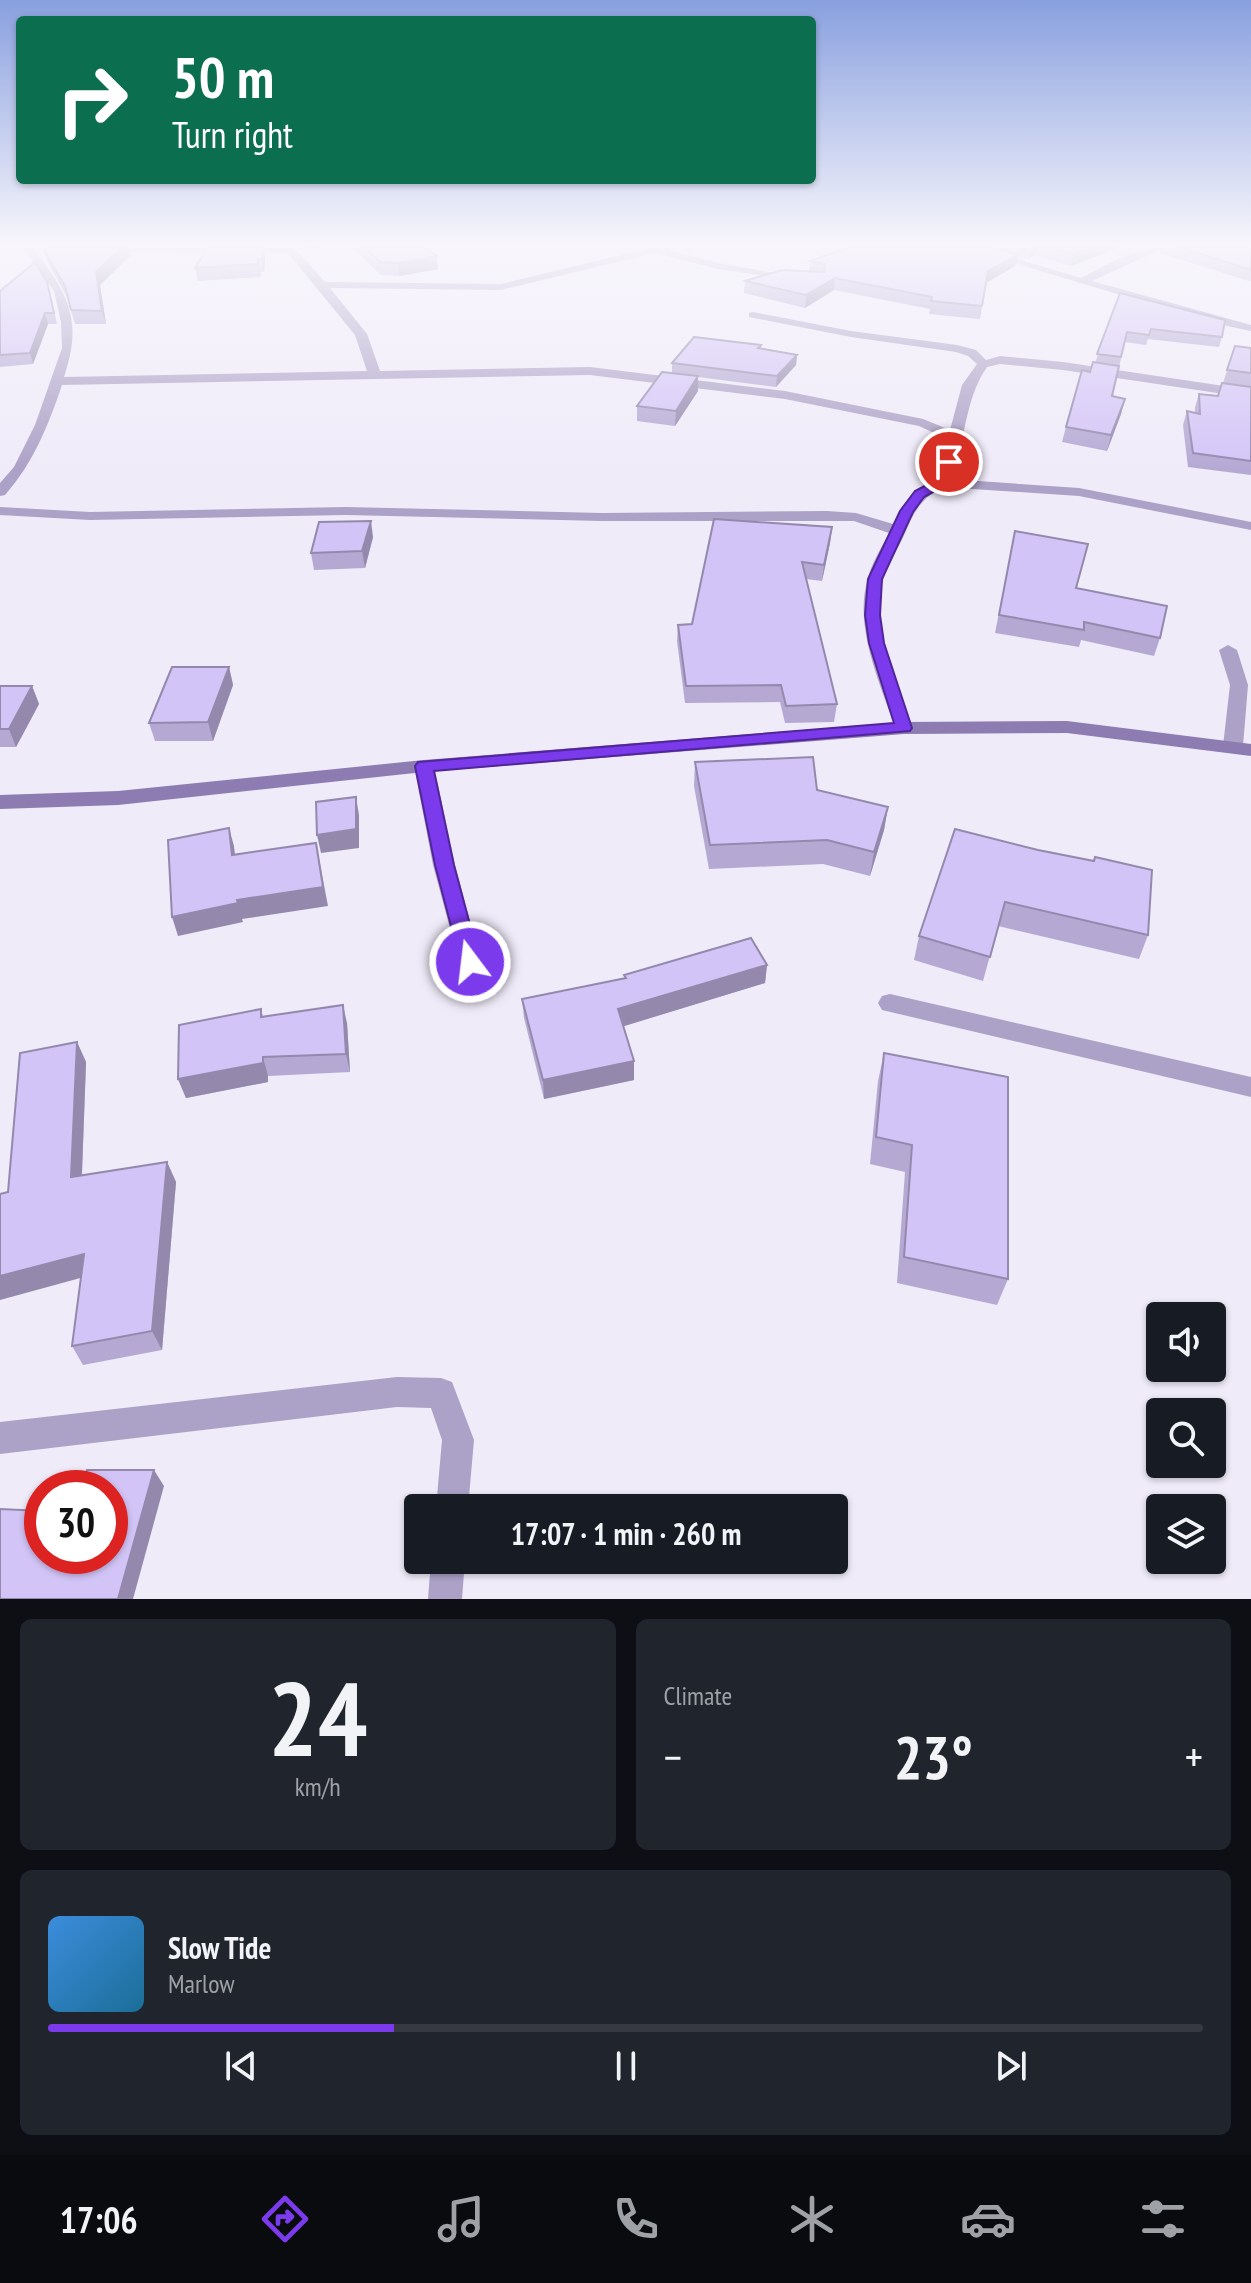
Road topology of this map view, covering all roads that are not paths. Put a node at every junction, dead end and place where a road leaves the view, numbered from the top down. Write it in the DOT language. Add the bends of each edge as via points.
graph roads {
  1 [pos="67,321"];
  2 [pos="350,321"];
  3 [pos="782,321"];
  4 [pos="1216,321"];
  5 [pos="1251,328"];
  6 [pos="983,364"];
  7 [pos="374,373"];
  8 [pos="56,381"];
  9 [pos="1251,394"];
  10 [pos="956,438"];
  11 [pos="940,483"];
  12 [pos="0,492"];
  13 [pos="0,511"];
  14 [pos="1251,526"];
  15 [pos="899,531"];
  16 [pos="1228,650"];
  17 [pos="904,728"];
  18 [pos="1242,748"];
  19 [pos="424,766"];
  20 [pos="0,802"];
  21 [pos="470,962"];
  22 [pos="890,1003"];
  23 [pos="1251,1087"];
  24 [pos="0,1438"];
  25 [pos="453,1494"];
  26 [pos="447,1574"];
  27 [pos="445,1599"];
  1 -- 8 [label="street" via="68,348"];
  2 -- 7 [label="street" via="361,334"];
  3 -- 6 [label="street" via="957,349 972,353"];
  4 -- 5 [label="street"];
  6 -- 9 [label="street" via="1000,360 1063,366"];
  6 -- 10 [label="street" via="968,385"];
  7 -- 8 [label="street"];
  7 -- 10 [label="street" via="553,369 650,377 785,395 923,423"];
  8 -- 12 [label="street" via="20,469"];
  10 -- 11 [label="street"];
  11 -- 14 [label="street" via="1079,492"];
  11 -- 15 [label="street" via="920,494"];
  13 -- 15 [label="street" via="90,516 346,511 803,515 856,517"];
  15 -- 17 [label="street" via="875,579 873,615 876,643"];
  16 -- 18 [label="street" via="1239,685"];
  17 -- 18 [label="street" via="1067,727"];
  17 -- 19 [label="street"];
  19 -- 20 [label="street" via="118,798"];
  19 -- 21 [label="street"];
  22 -- 23 [label="street"];
  24 -- 25 [label="street" via="397,1392 441,1393 458,1440"];
  26 -- 27 [label="street"];
}
